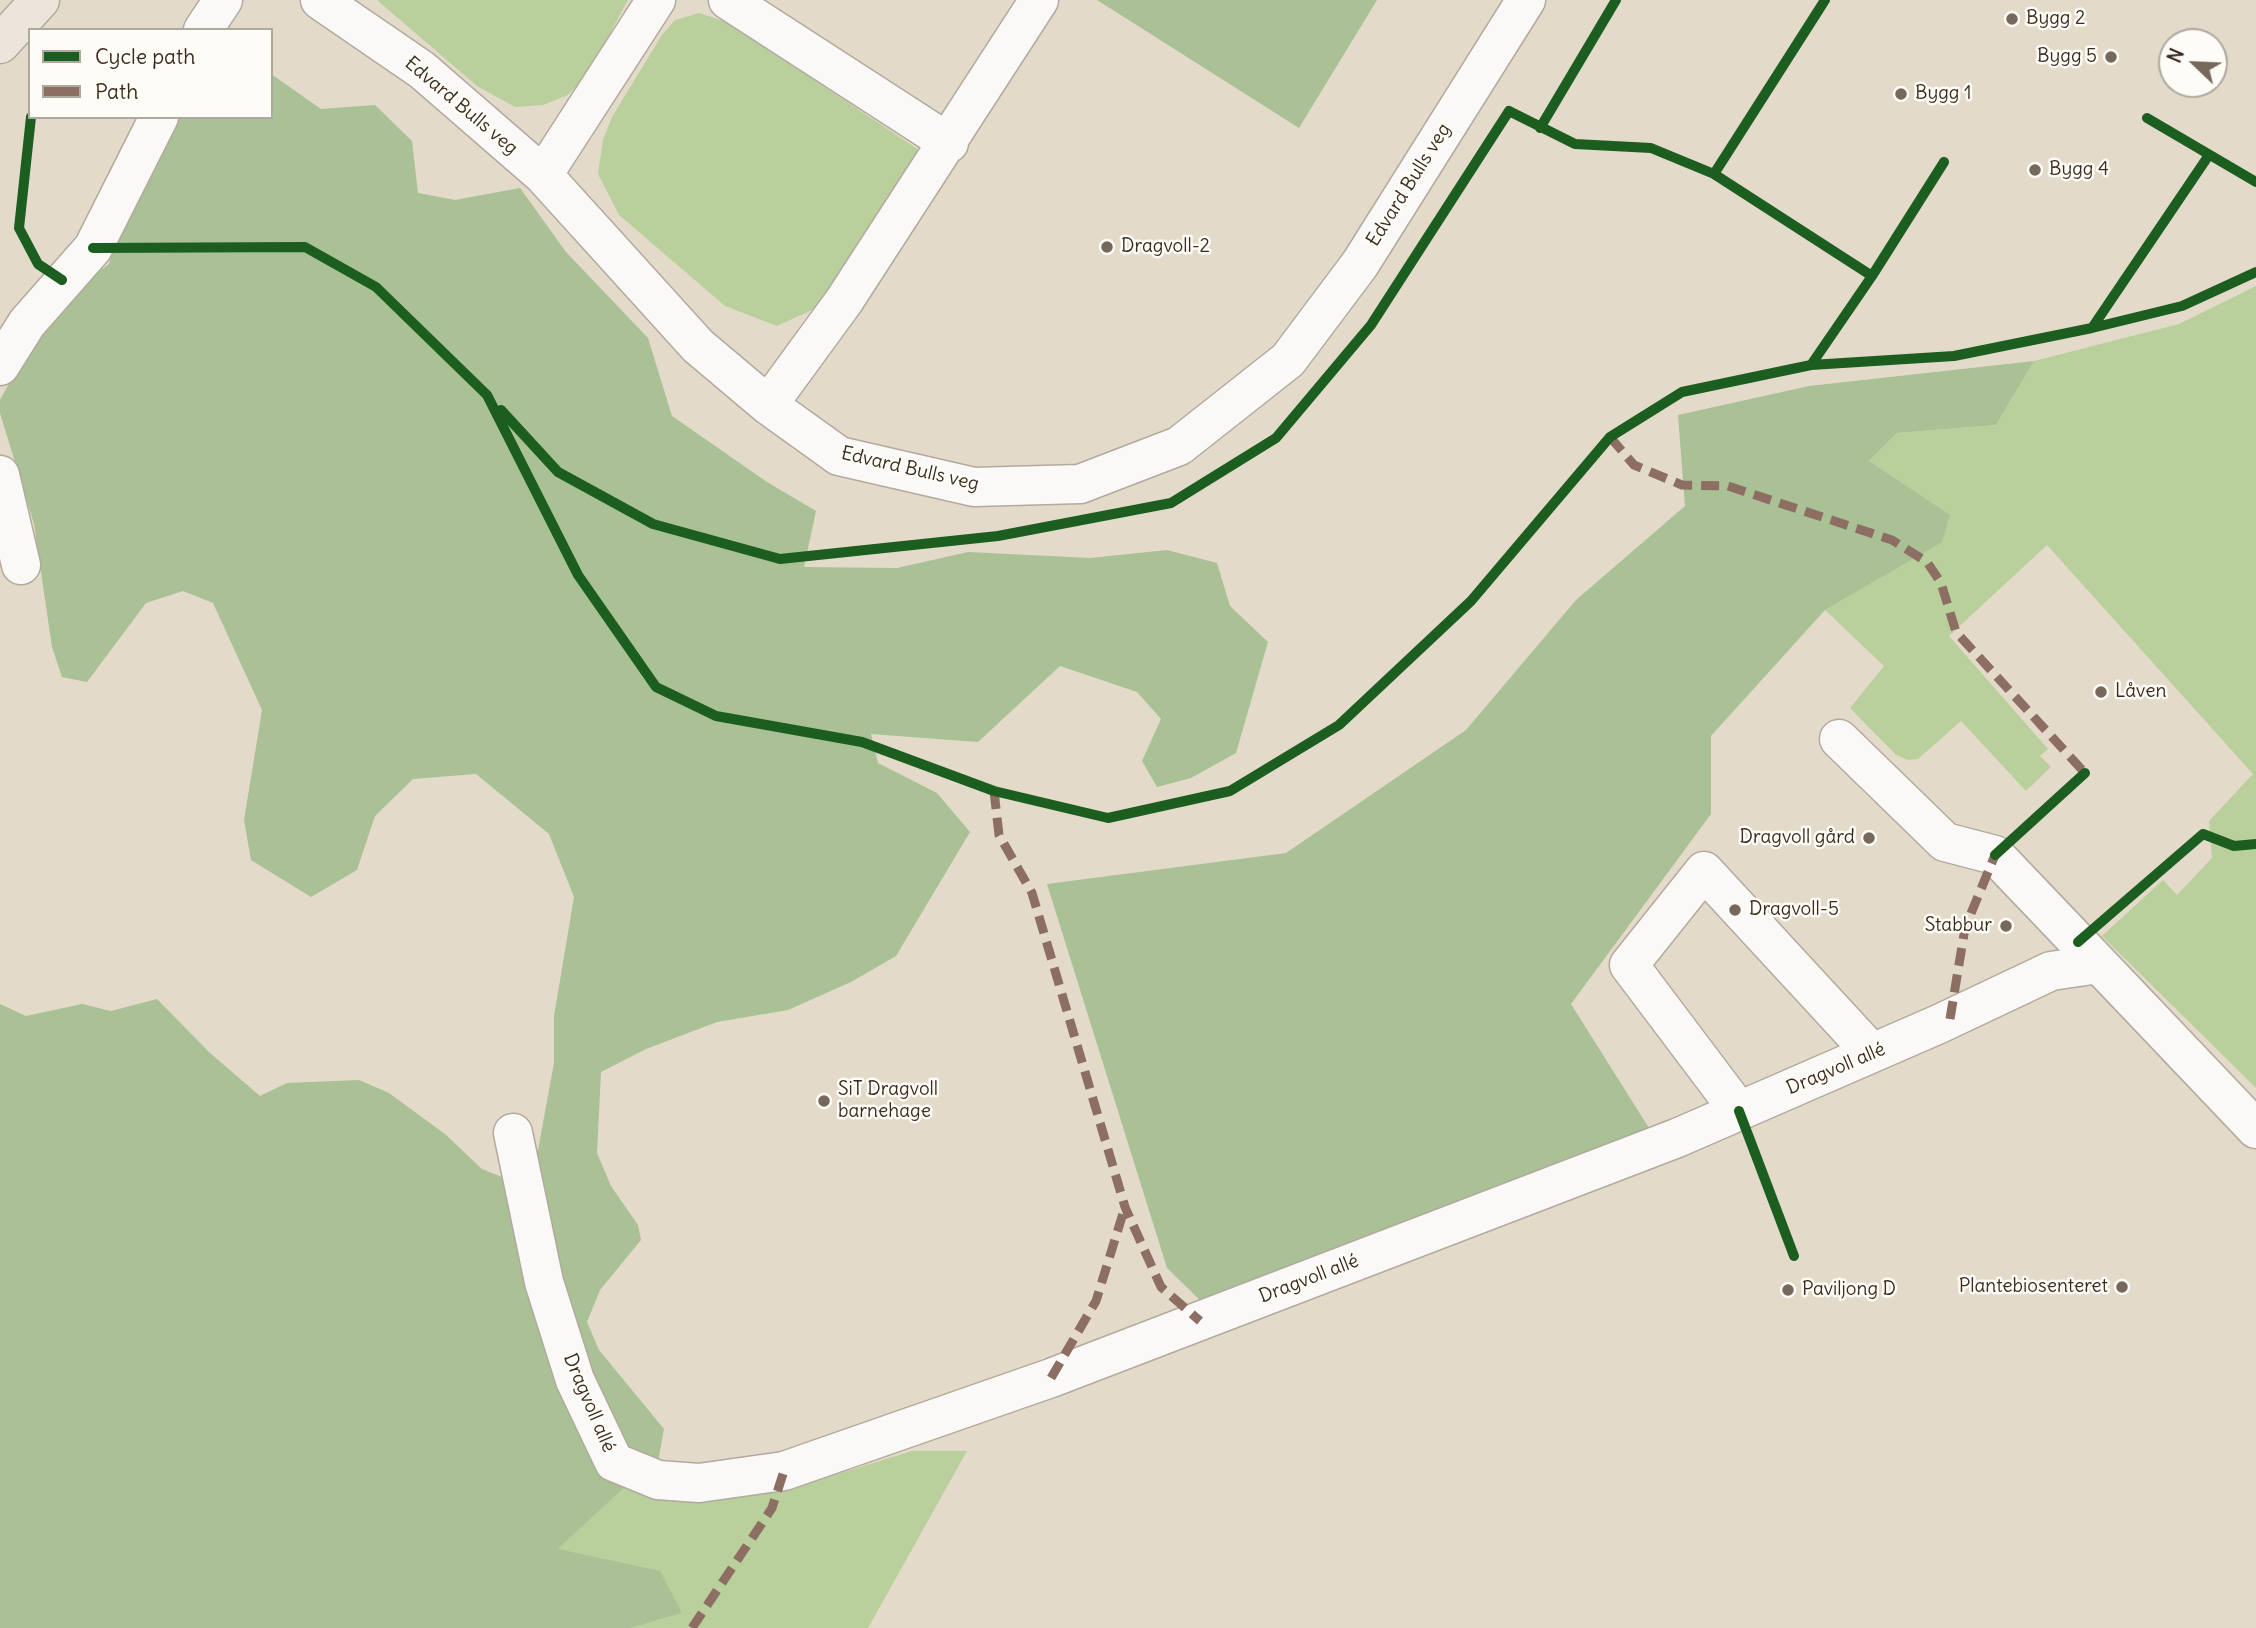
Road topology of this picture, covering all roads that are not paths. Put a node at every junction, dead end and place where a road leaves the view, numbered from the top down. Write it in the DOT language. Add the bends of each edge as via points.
graph roads {
  1 [pos="40,0"];
  2 [pos="223,0"];
  3 [pos="320,0"];
  4 [pos="656,0"];
  5 [pos="728,0"];
  6 [pos="1039,0"];
  7 [pos="1526,0"];
  8 [pos="204,28"];
  9 [pos="0,44"];
  10 [pos="158,119"];
  11 [pos="949,143"];
  12 [pos="543,176"];
  13 [pos="0,366"];
  14 [pos="768,405"];
  15 [pos="0,474"];
  16 [pos="21,565"];
  17 [pos="1839,740"];
  18 [pos="2099,964"];
  19 [pos="1872,1053"];
  20 [pos="1739,1111"];
  21 [pos="2256,1129"];
  22 [pos="513,1133"];
  1 -- 9 [label="main road"];
  2 -- 8 [label="street"];
  3 -- 12 [label="street, Edvard Bulls veg" via="422,71"];
  4 -- 12 [label="street"];
  5 -- 11 [label="street"];
  6 -- 11 [label="street"];
  7 -- 14 [label="street, Edvard Bulls veg" via="1360,264 1288,360 1179,446 1080,484 974,487 839,456"];
  10 -- 13 [label="street" via="93,248 27,324"];
  11 -- 14 [label="street"];
  12 -- 14 [label="street, Edvard Bulls veg" via="698,346"];
  15 -- 16 [label="street"];
  17 -- 18 [label="street" via="1945,842 1994,855"];
  18 -- 19 [label="street, Dragvoll allé" via="2051,971"];
  18 -- 21 [label="street"];
  19 -- 20 [label="street, Dragvoll allé"];
  19 -- 20 [label="street" via="1704,871 1629,965"];
  20 -- 22 [label="street, Dragvoll allé" via="923,1424 784,1471 699,1483 658,1480 614,1462 575,1380 544,1282"];
}
